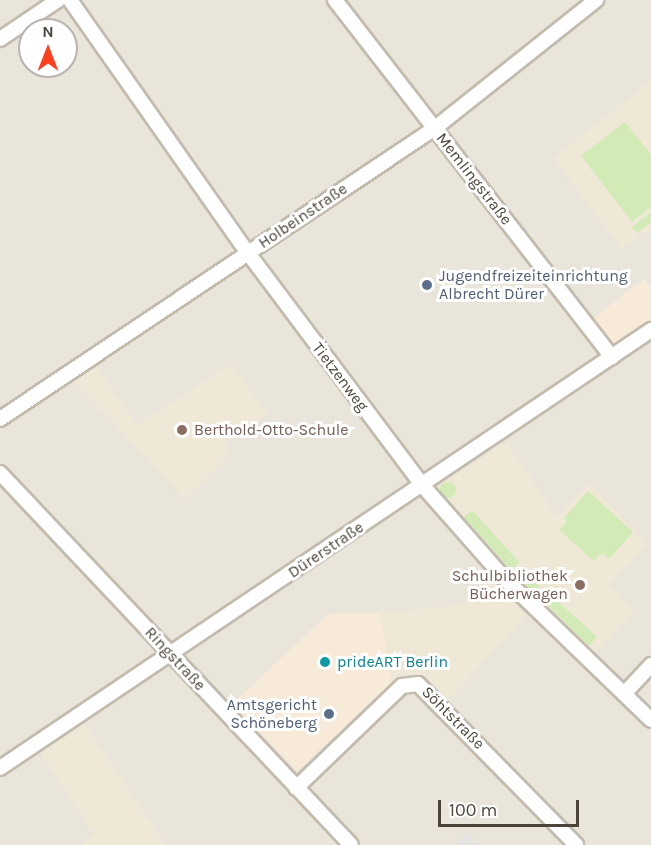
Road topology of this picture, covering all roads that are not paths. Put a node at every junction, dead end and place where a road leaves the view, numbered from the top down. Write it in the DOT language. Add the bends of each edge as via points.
graph roads {
  1 [pos="58,0"];
  2 [pos="70,0"];
  3 [pos="335,0"];
  4 [pos="596,0"];
  5 [pos="0,39"];
  6 [pos="435,128"];
  7 [pos="248,252"];
  8 [pos="651,330"];
  9 [pos="612,357"];
  10 [pos="0,419"];
  11 [pos="0,473"];
  12 [pos="423,486"];
  13 [pos="171,654"];
  14 [pos="651,665"];
  15 [pos="624,694"];
  16 [pos="651,720"];
  17 [pos="0,768"];
  18 [pos="296,788"];
  19 [pos="351,845"];
  20 [pos="576,845"];
  1 -- 5 [label="street"];
  2 -- 7 [label="street, Tietzenweg"];
  3 -- 6 [label="street, Memlingstraße"];
  4 -- 6 [label="street, Holbeinstraße"];
  6 -- 7 [label="street, Holbeinstraße"];
  6 -- 9 [label="street, Memlingstraße"];
  7 -- 10 [label="street, Holbeinstraße"];
  7 -- 12 [label="street, Tietzenweg"];
  8 -- 9 [label="street, Dürerstraße"];
  9 -- 12 [label="street, Dürerstraße"];
  11 -- 13 [label="street, Ringstraße"];
  12 -- 13 [label="street, Dürerstraße"];
  12 -- 15 [label="street, Tietzenweg" via="504,578"];
  13 -- 17 [label="street, Dürerstraße"];
  13 -- 18 [label="street, Ringstraße"];
  14 -- 15 [label="street"];
  15 -- 16 [label="street, Tietzenweg"];
  18 -- 19 [label="street, Ringstraße"];
  18 -- 20 [label="street, Söhtstraße" via="402,686 418,684"];
}
